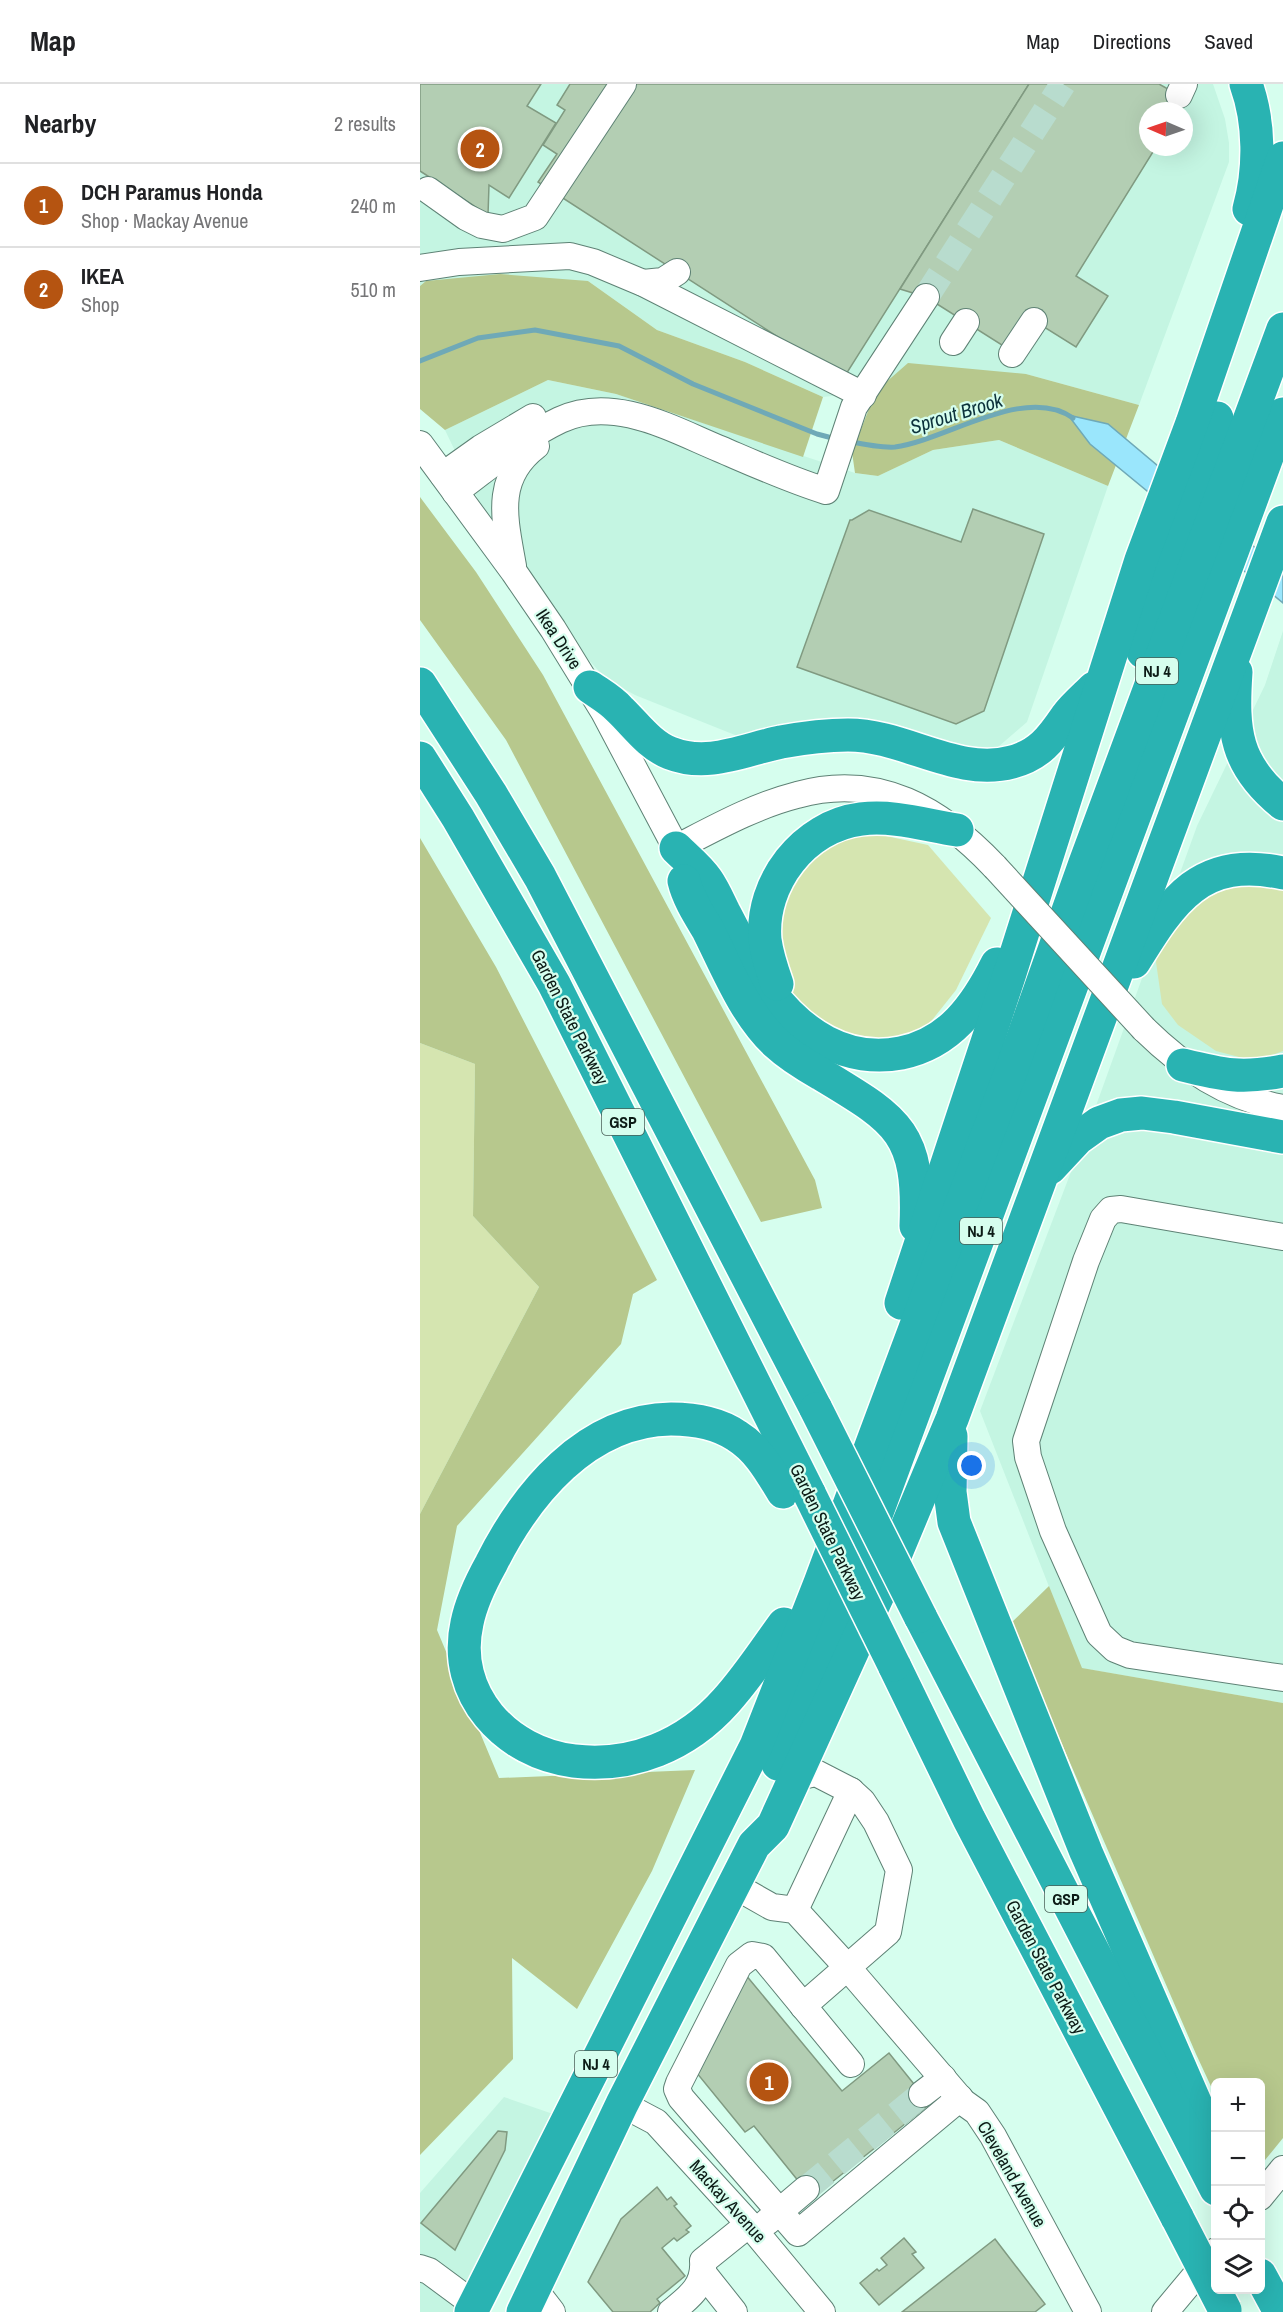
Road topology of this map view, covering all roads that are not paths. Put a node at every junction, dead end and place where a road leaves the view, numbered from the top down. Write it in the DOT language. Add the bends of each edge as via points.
graph roads {
  1 [pos="623,84"];
  2 [pos="1246,84"];
  3 [pos="1283,158"];
  4 [pos="427,191"];
  5 [pos="1283,226"];
  6 [pos="420,268"];
  7 [pos="677,272"];
  8 [pos="643,283"];
  9 [pos="926,297"];
  10 [pos="1034,321"];
  11 [pos="1283,329"];
  12 [pos="1012,354"];
  13 [pos="1208,374"];
  14 [pos="858,401"];
  15 [pos="574,414"];
  16 [pos="1283,414"];
  17 [pos="1202,426"];
  18 [pos="420,444"];
  19 [pos="449,483"];
  20 [pos="1283,522"];
  21 [pos="514,572"];
  22 [pos="1175,586"];
  23 [pos="1241,634"];
  24 [pos="1101,681"];
  25 [pos="420,684"];
  26 [pos="590,687"];
  27 [pos="420,758"];
  28 [pos="1283,804"];
  29 [pos="957,830"];
  30 [pos="676,848"];
  31 [pos="1283,873"];
  32 [pos="1041,874"];
  33 [pos="1098,1020"];
  34 [pos="800,1025"];
  35 [pos="1183,1065"];
  36 [pos="1283,1071"];
  37 [pos="1283,1108"];
  38 [pos="1283,1137"];
  39 [pos="1041,1178"];
  40 [pos="1283,1237"];
  41 [pos="915,1262"];
  42 [pos="952,1419"];
  43 [pos="797,1494"];
  44 [pos="784,1624"];
  45 [pos="1283,1678"];
  46 [pos="796,1777"];
  47 [pos="851,1791"];
  48 [pos="720,1816"];
  49 [pos="754,1845"];
  50 [pos="735,1886"];
  51 [pos="795,1910"];
  52 [pos="848,1968"];
  53 [pos="803,2006"];
  54 [pos="851,2064"];
  55 [pos="943,2078"];
  56 [pos="922,2094"];
  57 [pos="960,2098"];
  58 [pos="622,2104"];
  59 [pos="1211,2141"];
  60 [pos="1283,2169"];
  61 [pos="1211,2180"];
  62 [pos="806,2189"];
  63 [pos="1265,2191"];
  64 [pos="778,2211"];
  65 [pos="753,2228"];
  66 [pos="1211,2256"];
  67 [pos="420,2268"];
  68 [pos="703,2272"];
  69 [pos="1265,2284"];
  70 [pos="537,2305"];
  71 [pos="473,2308"];
  72 [pos="1226,2311"];
  73 [pos="670,2312"];
  74 [pos="734,2312"];
  75 [pos="822,2312"];
  76 [pos="1088,2312"];
  77 [pos="1165,2312"];
  78 [pos="1280,2312"];
  1 -- 4 [label="street" via="535,217 503,229 482,225"];
  2 -- 13 [label="highway" via="1255,124 1255,178"];
  3 -- 13 [label="highway"];
  5 -- 17 [label="highway"];
  6 -- 8 [label="street" via="570,256"];
  7 -- 8 [label="street" via="663,281"];
  8 -- 14 [label="street"];
  9 -- 14 [label="street"];
  10 -- 12 [label="street"];
  11 -- 22 [label="highway, NJ 4" via="1235,456"];
  13 -- 17 [label="highway"];
  14 -- 15 [label="street" via="826,491 641,417 613,412"];
  15 -- 19 [label="street" via="559,410 524,422 481,448"];
  15 -- 21 [label="street" via="522,458 508,483 503,513"];
  16 -- 22 [label="highway, NJ 4" via="1260,477"];
  17 -- 22 [label="highway"];
  18 -- 19 [label="street, Ikea Drive"];
  19 -- 21 [label="street, Ikea Drive"];
  20 -- 23 [label="highway"];
  21 -- 26 [label="street, Ikea Drive"];
  22 -- 24 [label="highway"];
  22 -- 48 [label="highway, NJ 4" via="1130,696 1129,747 1011,1071 820,1583 756,1746"];
  22 -- 49 [label="highway, NJ 4" via="822,1661 755,1819"];
  23 -- 28 [label="highway" via="1234,704 1237,735 1246,763 1257,780"];
  23 -- 33 [label="highway"];
  24 -- 26 [label="highway" via="1041,749 1014,762 987,766 961,763 894,741 851,735 805,738 718,759 688,758 658,747 618,707"];
  24 -- 32 [label="highway"];
  25 -- 61 [label="highway, GSP, bridge" via="545,886"];
  26 -- 30 [label="street, Ikea Drive"];
  27 -- 43 [label="highway, Garden State Parkway / GSP" via="554,984"];
  29 -- 30 [label="street" via="933,813 895,796 864,790 831,790 798,794 768,804"];
  29 -- 34 [label="highway" via="893,817 858,819 827,829 790,860 768,906 765,940 778,986"];
  29 -- 35 [label="street, bridge" via="1144,1029"];
  30 -- 34 [label="highway" via="707,880 766,990"];
  30 -- 41 [label="highway" via="685,888 766,1033 801,1062 880,1111 907,1145 916,1174"];
  31 -- 33 [label="highway" via="1233,869 1190,888 1160,921"];
  32 -- 34 [label="highway" via="985,988 962,1020 943,1036 912,1051 865,1054 832,1045"];
  32 -- 41 [label="highway"];
  33 -- 39 [label="highway"];
  35 -- 36 [label="highway" via="1241,1077"];
  35 -- 37 [label="street" via="1220,1088"];
  38 -- 39 [label="highway" via="1142,1113 1121,1115 1099,1123 1078,1138"];
  39 -- 42 [label="highway"];
  40 -- 45 [label="street" via="1112,1210 1103,1218 1086,1261 1026,1442 1053,1530 1077,1587 1099,1634 1115,1649 1130,1655"];
  41 -- 44 [label="highway"];
  42 -- 46 [label="highway"];
  42 -- 59 [label="highway" via="950,1492 954,1522 1086,1852"];
  43 -- 44 [label="highway" via="771,1472 749,1445 704,1422 647,1421 608,1434 558,1470 508,1532 470,1613 466,1662 488,1716 517,1742 564,1759 619,1761 643,1756 690,1734 726,1701"];
  43 -- 72 [label="highway, Garden State Parkway / GSP, bridge" via="828,1531 969,1820"];
  44 -- 48 [label="highway" via="741,1738"];
  46 -- 47 [label="street" via="816,1773"];
  46 -- 49 [label="highway" via="773,1826"];
  47 -- 51 [label="street"];
  47 -- 52 [label="street" via="876,1822 899,1870 888,1932"];
  48 -- 71 [label="highway, NJ 4"];
  49 -- 50 [label="highway, NJ 4"];
  50 -- 51 [label="street" via="772,1907"];
  50 -- 58 [label="highway, NJ 4"];
  51 -- 52 [label="street, Cleveland Avenue"];
  52 -- 53 [label="street"];
  52 -- 55 [label="street, Cleveland Avenue"];
  53 -- 54 [label="street"];
  53 -- 64 [label="street" via="763,1957 752,1955 739,1965 677,2090"];
  55 -- 56 [label="street"];
  55 -- 57 [label="street, Cleveland Avenue"];
  57 -- 64 [label="street" via="798,2233"];
  57 -- 76 [label="street, Cleveland Avenue" via="993,2136"];
  58 -- 65 [label="street, Mackay Avenue" via="656,2122"];
  58 -- 70 [label="highway, NJ 4"];
  60 -- 63 [label="street"];
  62 -- 64 [label="street"];
  64 -- 65 [label="street"];
  65 -- 68 [label="street" via="703,2261"];
  65 -- 75 [label="street, Mackay Avenue"];
  66 -- 77 [label="street"];
  67 -- 71 [label="street" via="429,2271"];
  68 -- 73 [label="street" via="693,2294"];
  68 -- 74 [label="street"];
  69 -- 78 [label="highway"];
}
